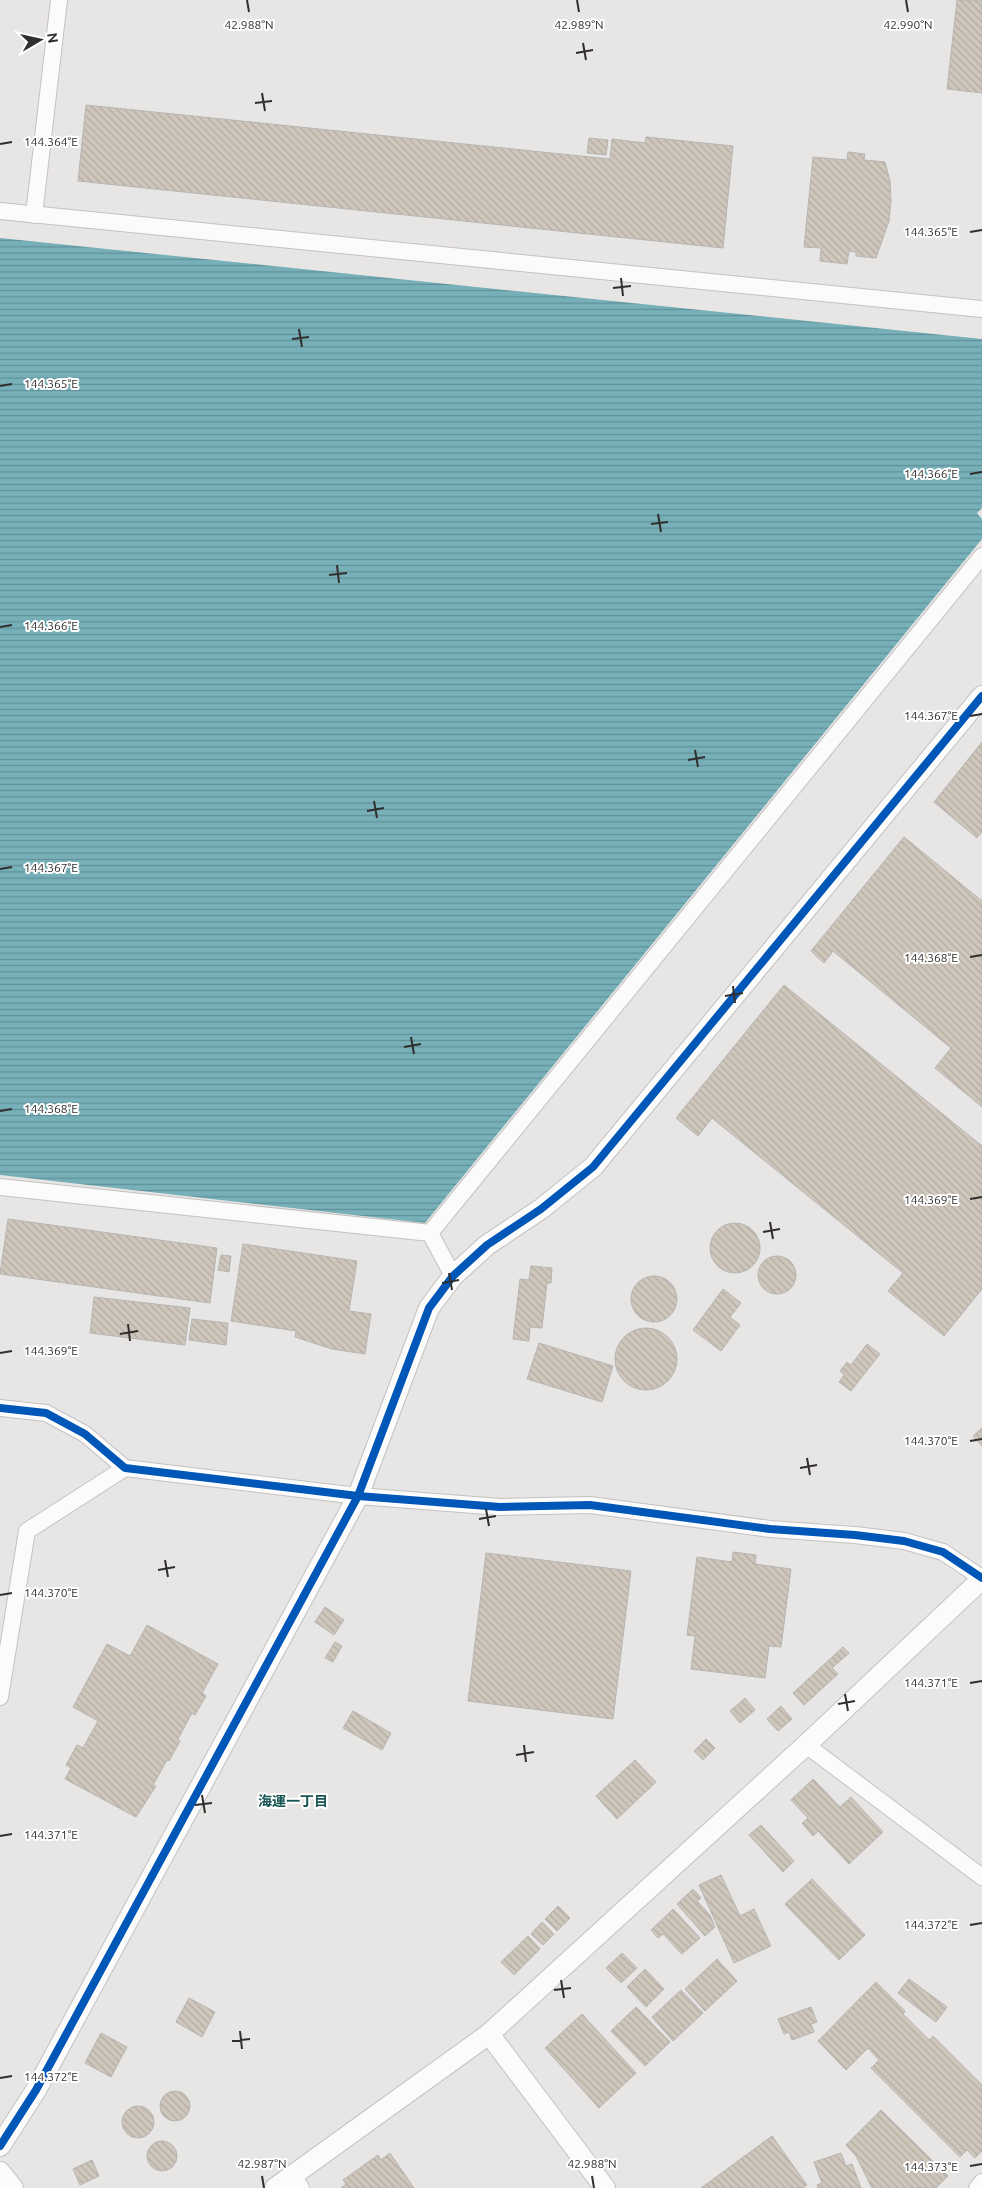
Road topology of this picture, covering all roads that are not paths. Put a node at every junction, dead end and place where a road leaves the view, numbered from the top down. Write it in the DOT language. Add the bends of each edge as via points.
graph roads {
  1 [pos="59,0"];
  2 [pos="0,211"];
  3 [pos="34,215"];
  4 [pos="982,308"];
  5 [pos="982,556"];
  6 [pos="982,696"];
  7 [pos="0,1187"];
  8 [pos="430,1233"];
  9 [pos="453,1276"];
  10 [pos="0,1408"];
  11 [pos="125,1468"];
  12 [pos="358,1496"];
  13 [pos="982,1578"];
  14 [pos="0,1697"];
  15 [pos="806,1745"];
  16 [pos="982,1877"];
  17 [pos="489,2034"];
  18 [pos="0,2146"];
  19 [pos="0,2172"];
  20 [pos="297,2182"];
  21 [pos="982,2182"];
  22 [pos="13,2188"];
  23 [pos="276,2188"];
  24 [pos="605,2188"];
  25 [pos="977,2188"];
  1 -- 3 [label="street"];
  2 -- 3 [label="street"];
  3 -- 4 [label="street"];
  5 -- 8 [label="street"];
  6 -- 9 [label="street" via="594,1167 487,1245"];
  7 -- 8 [label="street"];
  8 -- 9 [label="street"];
  9 -- 12 [label="street" via="429,1308"];
  10 -- 11 [label="street" via="46,1414 85,1434"];
  11 -- 12 [label="street"];
  11 -- 14 [label="street" via="27,1531"];
  12 -- 13 [label="street" via="500,1507 590,1505 770,1529 894,1540 943,1552"];
  12 -- 18 [label="street" via="36,2090"];
  13 -- 15 [label="street"];
  15 -- 16 [label="street"];
  15 -- 17 [label="street"];
  17 -- 20 [label="street"];
  17 -- 24 [label="street"];
  19 -- 22 [label="street"];
  20 -- 23 [label="street"];
  21 -- 25 [label="street"];
}
